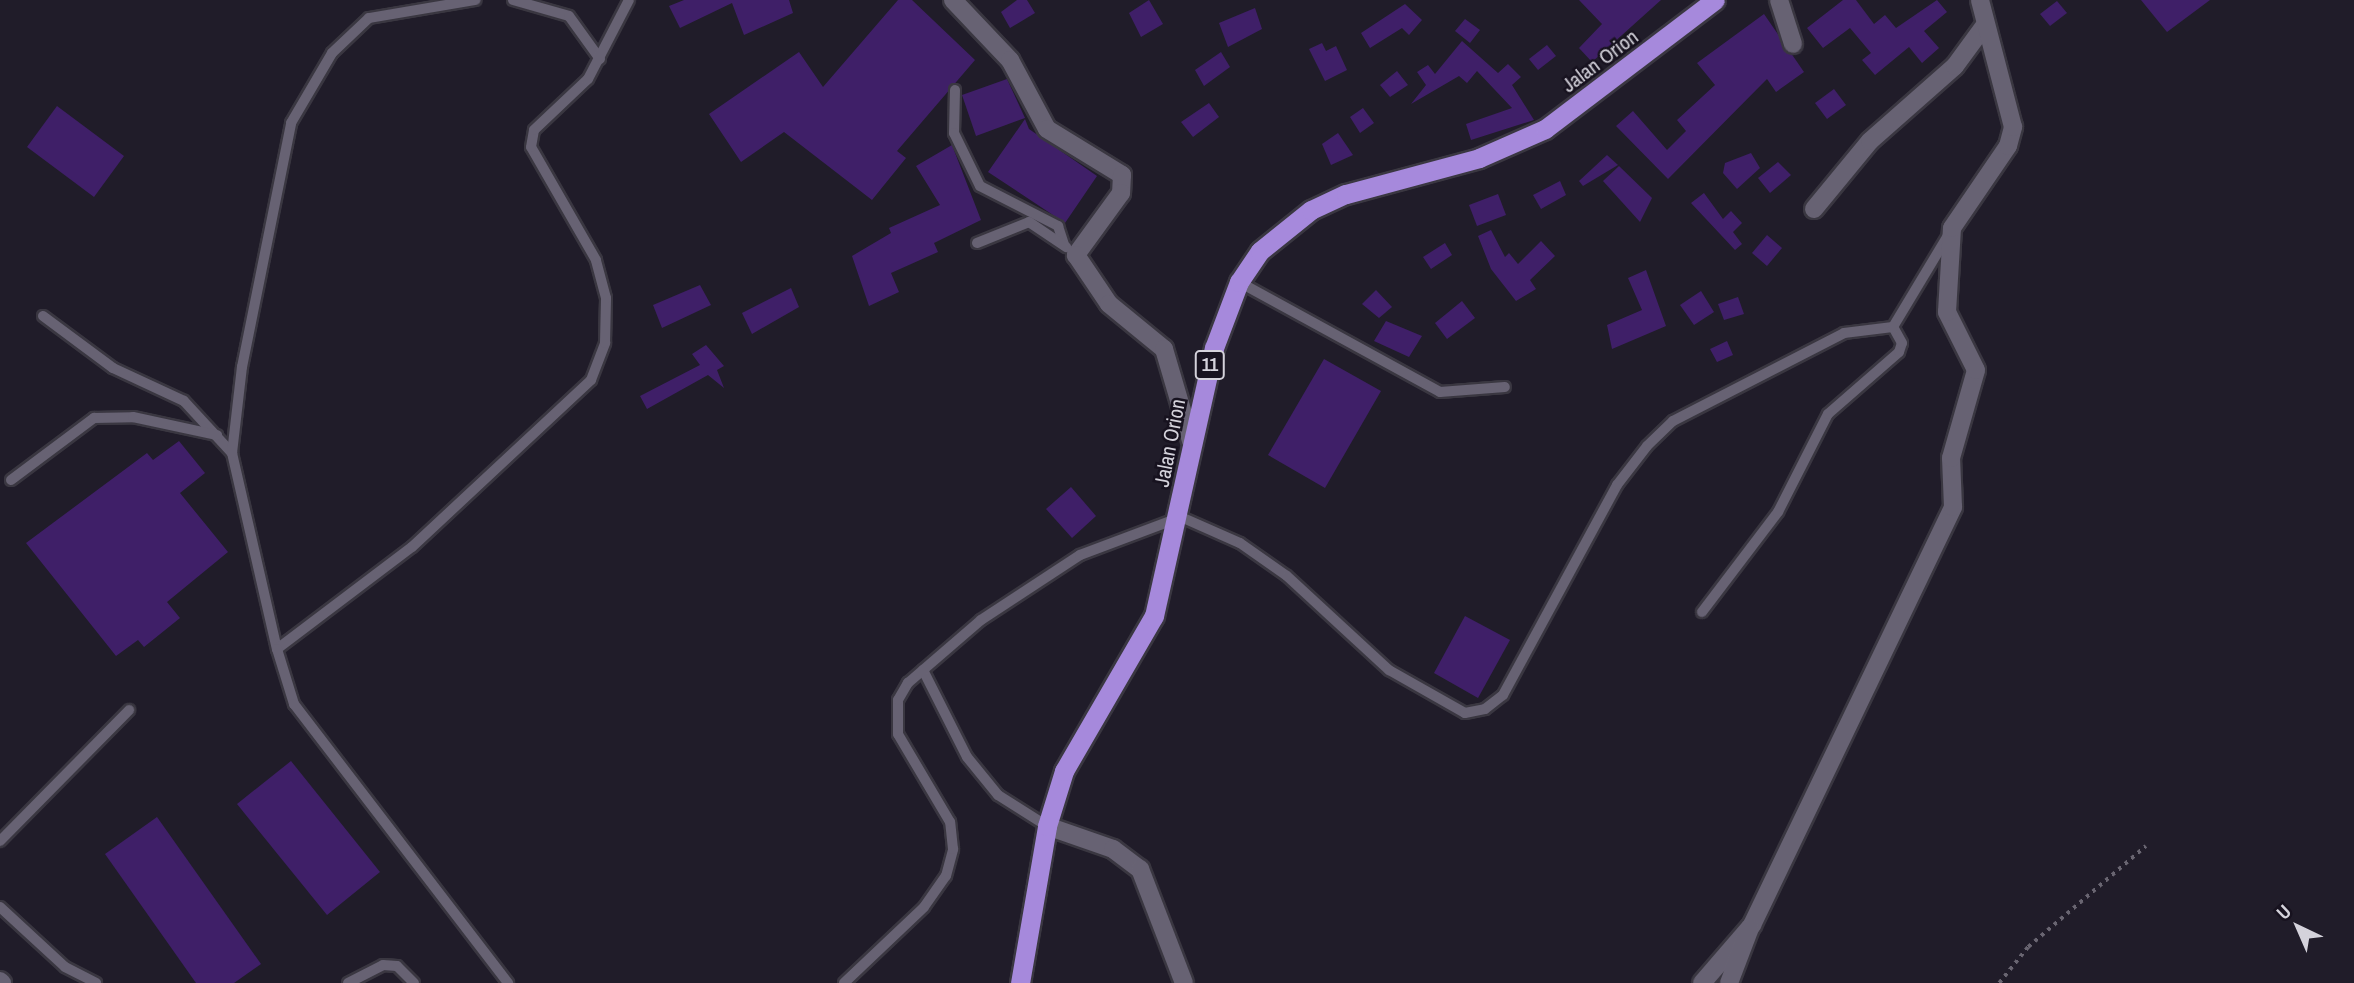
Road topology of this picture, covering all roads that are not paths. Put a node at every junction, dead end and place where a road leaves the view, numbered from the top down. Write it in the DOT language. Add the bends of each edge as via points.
graph roads {
  1 [pos="475,0"];
  2 [pos="513,0"];
  3 [pos="629,0"];
  4 [pos="953,0"];
  5 [pos="1715,0"];
  6 [pos="1779,0"];
  7 [pos="1980,0"];
  8 [pos="1985,25"];
  9 [pos="1793,44"];
  10 [pos="600,59"];
  11 [pos="955,90"];
  12 [pos="1814,209"];
  13 [pos="1952,228"];
  14 [pos="977,243"];
  15 [pos="1070,250"];
  16 [pos="1239,282"];
  17 [pos="43,316"];
  18 [pos="1893,327"];
  19 [pos="1505,387"];
  20 [pos="217,435"];
  21 [pos="1191,441"];
  22 [pos="232,453"];
  23 [pos="11,480"];
  24 [pos="1181,517"];
  25 [pos="1702,612"];
  26 [pos="277,649"];
  27 [pos="923,670"];
  28 [pos="129,710"];
  29 [pos="1047,826"];
  30 [pos="0,841"];
  31 [pos="0,907"];
  32 [pos="1752,925"];
  33 [pos="96,983"];
  34 [pos="348,983"];
  35 [pos="414,983"];
  36 [pos="508,983"];
  37 [pos="844,983"];
  38 [pos="1020,983"];
  39 [pos="1184,983"];
  40 [pos="1702,983"];
  41 [pos="1728,983"];
  1 -- 22 [label="lane" via="369,18 332,53 290,123 242,367"];
  2 -- 10 [label="lane" via="569,16"];
  3 -- 10 [label="lane"];
  4 -- 15 [label="street" via="1010,60 1047,129 1122,174 1121,193"];
  5 -- 16 [label="highway, Jalan Orion / 11" via="1545,129 1479,158 1346,194 1311,210 1260,251"];
  6 -- 9 [label="street"];
  7 -- 8 [label="street"];
  8 -- 12 [label="street" via="1955,66 1870,141"];
  8 -- 13 [label="street" via="2013,127 2008,146"];
  10 -- 26 [label="lane" via="534,130 531,147 596,260 606,298 606,343 591,380 412,547"];
  11 -- 15 [label="lane" via="954,133 980,187 1058,226"];
  13 -- 18 [label="lane"];
  13 -- 32 [label="street" via="1947,312 1976,370 1951,458 1953,507"];
  14 -- 15 [label="lane" via="1029,222"];
  15 -- 21 [label="street" via="1109,304 1164,349"];
  16 -- 19 [label="lane" via="1440,392"];
  16 -- 21 [label="highway, Jalan Orion / 11" via="1214,348"];
  17 -- 20 [label="lane" via="113,368 184,401"];
  18 -- 24 [label="lane" via="1844,333 1673,421 1617,485 1503,695 1485,709 1465,713 1389,670 1287,576 1240,543"];
  18 -- 25 [label="lane" via="1902,343 1899,352 1828,414 1778,512 1733,564"];
  20 -- 22 [label="lane"];
  20 -- 23 [label="lane" via="133,417 94,418"];
  21 -- 24 [label="highway, Jalan Orion / 11"];
  22 -- 26 [label="lane"];
  24 -- 27 [label="lane" via="1080,555 981,620"];
  24 -- 29 [label="highway, Jalan Orion / 11" via="1154,616 1083,733"];
  26 -- 36 [label="lane" via="294,704"];
  27 -- 29 [label="lane" via="967,757 998,794"];
  27 -- 37 [label="lane" via="898,700 898,734 950,822 953,849 946,876 924,907"];
  28 -- 30 [label="lane"];
  29 -- 38 [label="highway, Jalan Orion / 11"];
  29 -- 39 [label="street" via="1112,849 1140,869"];
  31 -- 33 [label="lane" via="65,967"];
  32 -- 40 [label="street"];
  32 -- 41 [label="street"];
  34 -- 35 [label="lane" via="383,965 397,966"];
}
